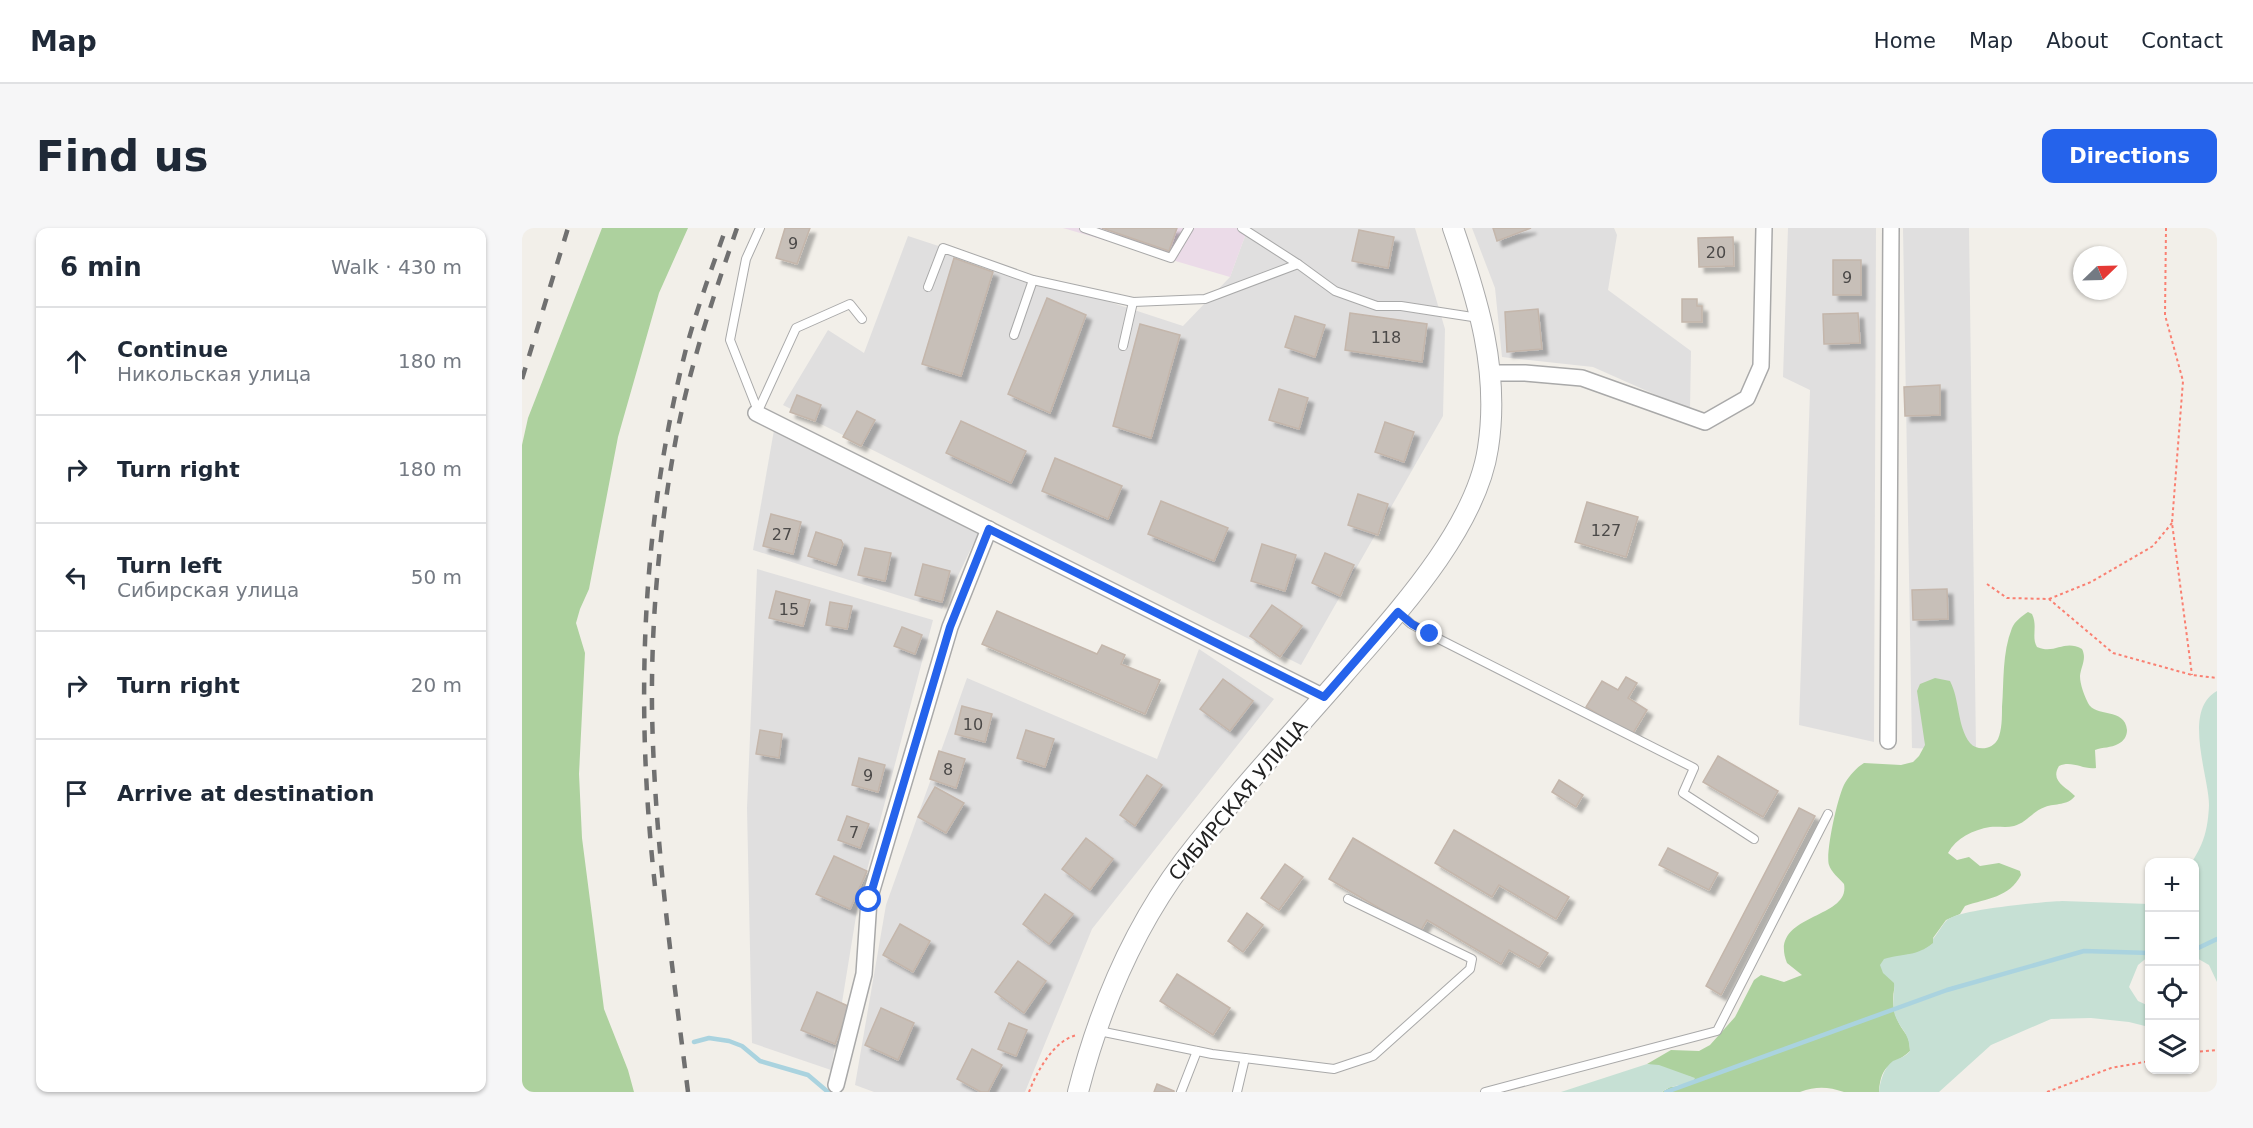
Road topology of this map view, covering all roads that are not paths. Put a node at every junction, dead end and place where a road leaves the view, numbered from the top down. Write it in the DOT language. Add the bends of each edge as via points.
graph roads {
  1 [pos="760,228"];
  2 [pos="1084,228"];
  3 [pos="1189,228"];
  4 [pos="1242,228"];
  5 [pos="1452,228"];
  6 [pos="1764,228"];
  7 [pos="1891,228"];
  8 [pos="1298,264"];
  9 [pos="1033,280"];
  10 [pos="928,286"];
  11 [pos="1134,302"];
  12 [pos="1480,318"];
  13 [pos="862,319"];
  14 [pos="1014,335"];
  15 [pos="1124,346"];
  16 [pos="1491,373"];
  17 [pos="758,412"];
  18 [pos="989,529"];
  19 [pos="1398,612"];
  20 [pos="1324,697"];
  21 [pos="1888,741"];
  22 [pos="1828,814"];
  23 [pos="1754,839"];
  24 [pos="1348,898"];
  25 [pos="1097,1030"];
  26 [pos="1197,1051"];
  27 [pos="1245,1059"];
  28 [pos="837,1085"];
  29 [pos="1078,1092"];
  30 [pos="1181,1092"];
  31 [pos="1237,1092"];
  32 [pos="1485,1092"];
  1 -- 17 [label="lane" via="746,259 730,340"];
  2 -- 3 [label="lane" via="1171,258"];
  4 -- 8 [label="lane"];
  5 -- 12 [label="street, СИБИРСКАЯ УЛИЦА"];
  6 -- 16 [label="street" via="1761,366 1747,398 1705,422 1582,378"];
  7 -- 21 [label="street"];
  8 -- 11 [label="lane" via="1205,299"];
  8 -- 12 [label="lane" via="1335,291 1377,306"];
  9 -- 10 [label="lane" via="943,248"];
  9 -- 11 [label="lane"];
  9 -- 14 [label="lane"];
  11 -- 15 [label="lane"];
  12 -- 16 [label="street, СИБИРСКАЯ УЛИЦА"];
  13 -- 17 [label="lane" via="850,304 796,328"];
  16 -- 19 [label="street, СИБИРСКАЯ УЛИЦА" via="1488,450 1473,498 1450,540"];
  17 -- 18 [label="street"];
  18 -- 20 [label="street"];
  18 -- 28 [label="street" via="950,627 869,900 864,974"];
  19 -- 20 [label="street, СИБИРСКАЯ УЛИЦА"];
  19 -- 23 [label="lane" via="1430,634 1694,768 1683,793"];
  20 -- 25 [label="street, СИБИРСКАЯ УЛИЦА" via="1183,862 1130,951"];
  22 -- 32 [label="lane" via="1717,1031"];
  24 -- 27 [label="lane" via="1472,959 1470,969 1373,1056 1334,1069"];
  25 -- 26 [label="lane"];
  25 -- 29 [label="street, СИБИРСКАЯ УЛИЦА"];
  26 -- 27 [label="lane"];
  26 -- 30 [label="lane"];
  27 -- 31 [label="lane"];
}
